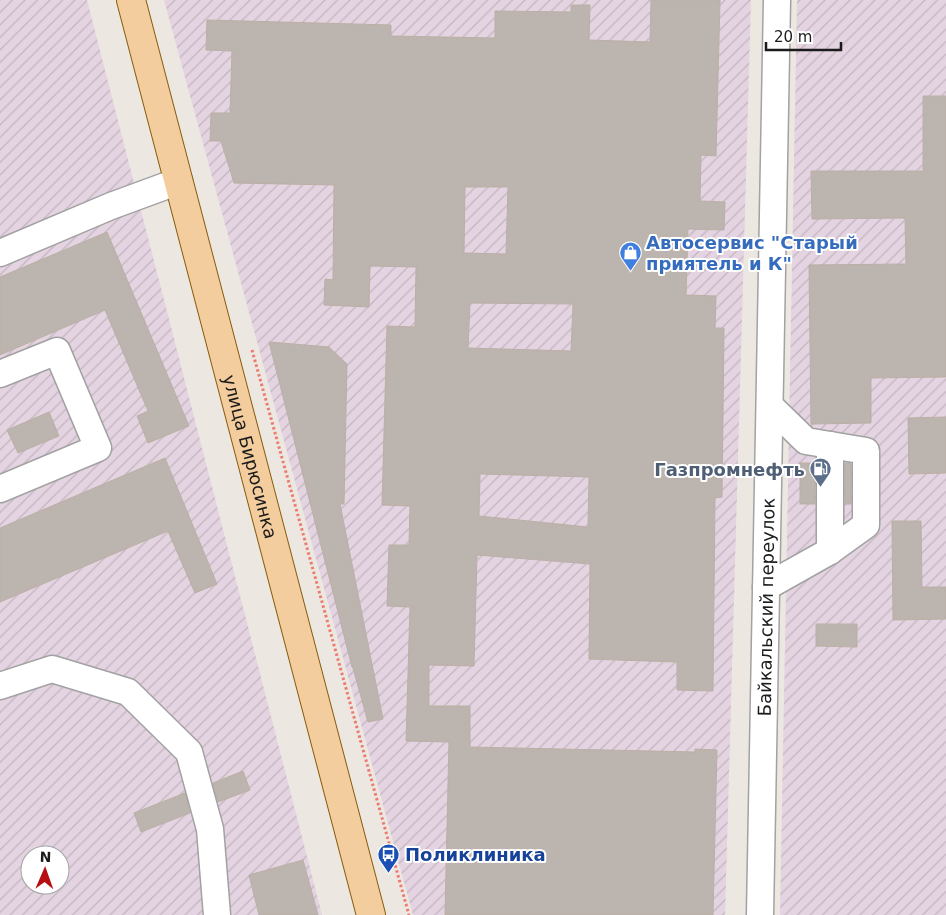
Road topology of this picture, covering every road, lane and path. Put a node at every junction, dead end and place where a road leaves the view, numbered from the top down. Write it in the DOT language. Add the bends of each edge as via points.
graph roads {
  1 [pos="131,0"];
  2 [pos="777,0"];
  3 [pos="179,181"];
  4 [pos="0,253"];
  5 [pos="252,347"];
  6 [pos="0,374"];
  7 [pos="770,406"];
  8 [pos="830,445"];
  9 [pos="0,489"];
  10 [pos="830,551"];
  11 [pos="766,587"];
  12 [pos="0,686"];
  13 [pos="217,915"];
  14 [pos="372,915"];
  15 [pos="409,915"];
  16 [pos="760,915"];
  1 -- 3 [label="main road, улица Бирюсинка"];
  2 -- 7 [label="street, Байкальский переулок"];
  3 -- 4 [label="street"];
  3 -- 14 [label="main road, улица Бирюсинка"];
  5 -- 15 [label="path"];
  6 -- 9 [label="street" via="57,350 98,448"];
  7 -- 8 [label="street" via="806,441"];
  7 -- 11 [label="street, Байкальский переулок"];
  8 -- 10 [label="street"];
  8 -- 10 [label="street" via="866,451 866,525"];
  10 -- 11 [label="street"];
  11 -- 16 [label="street, Байкальский переулок"];
  12 -- 13 [label="street" via="52,669 128,692 189,752 210,829"];
}
